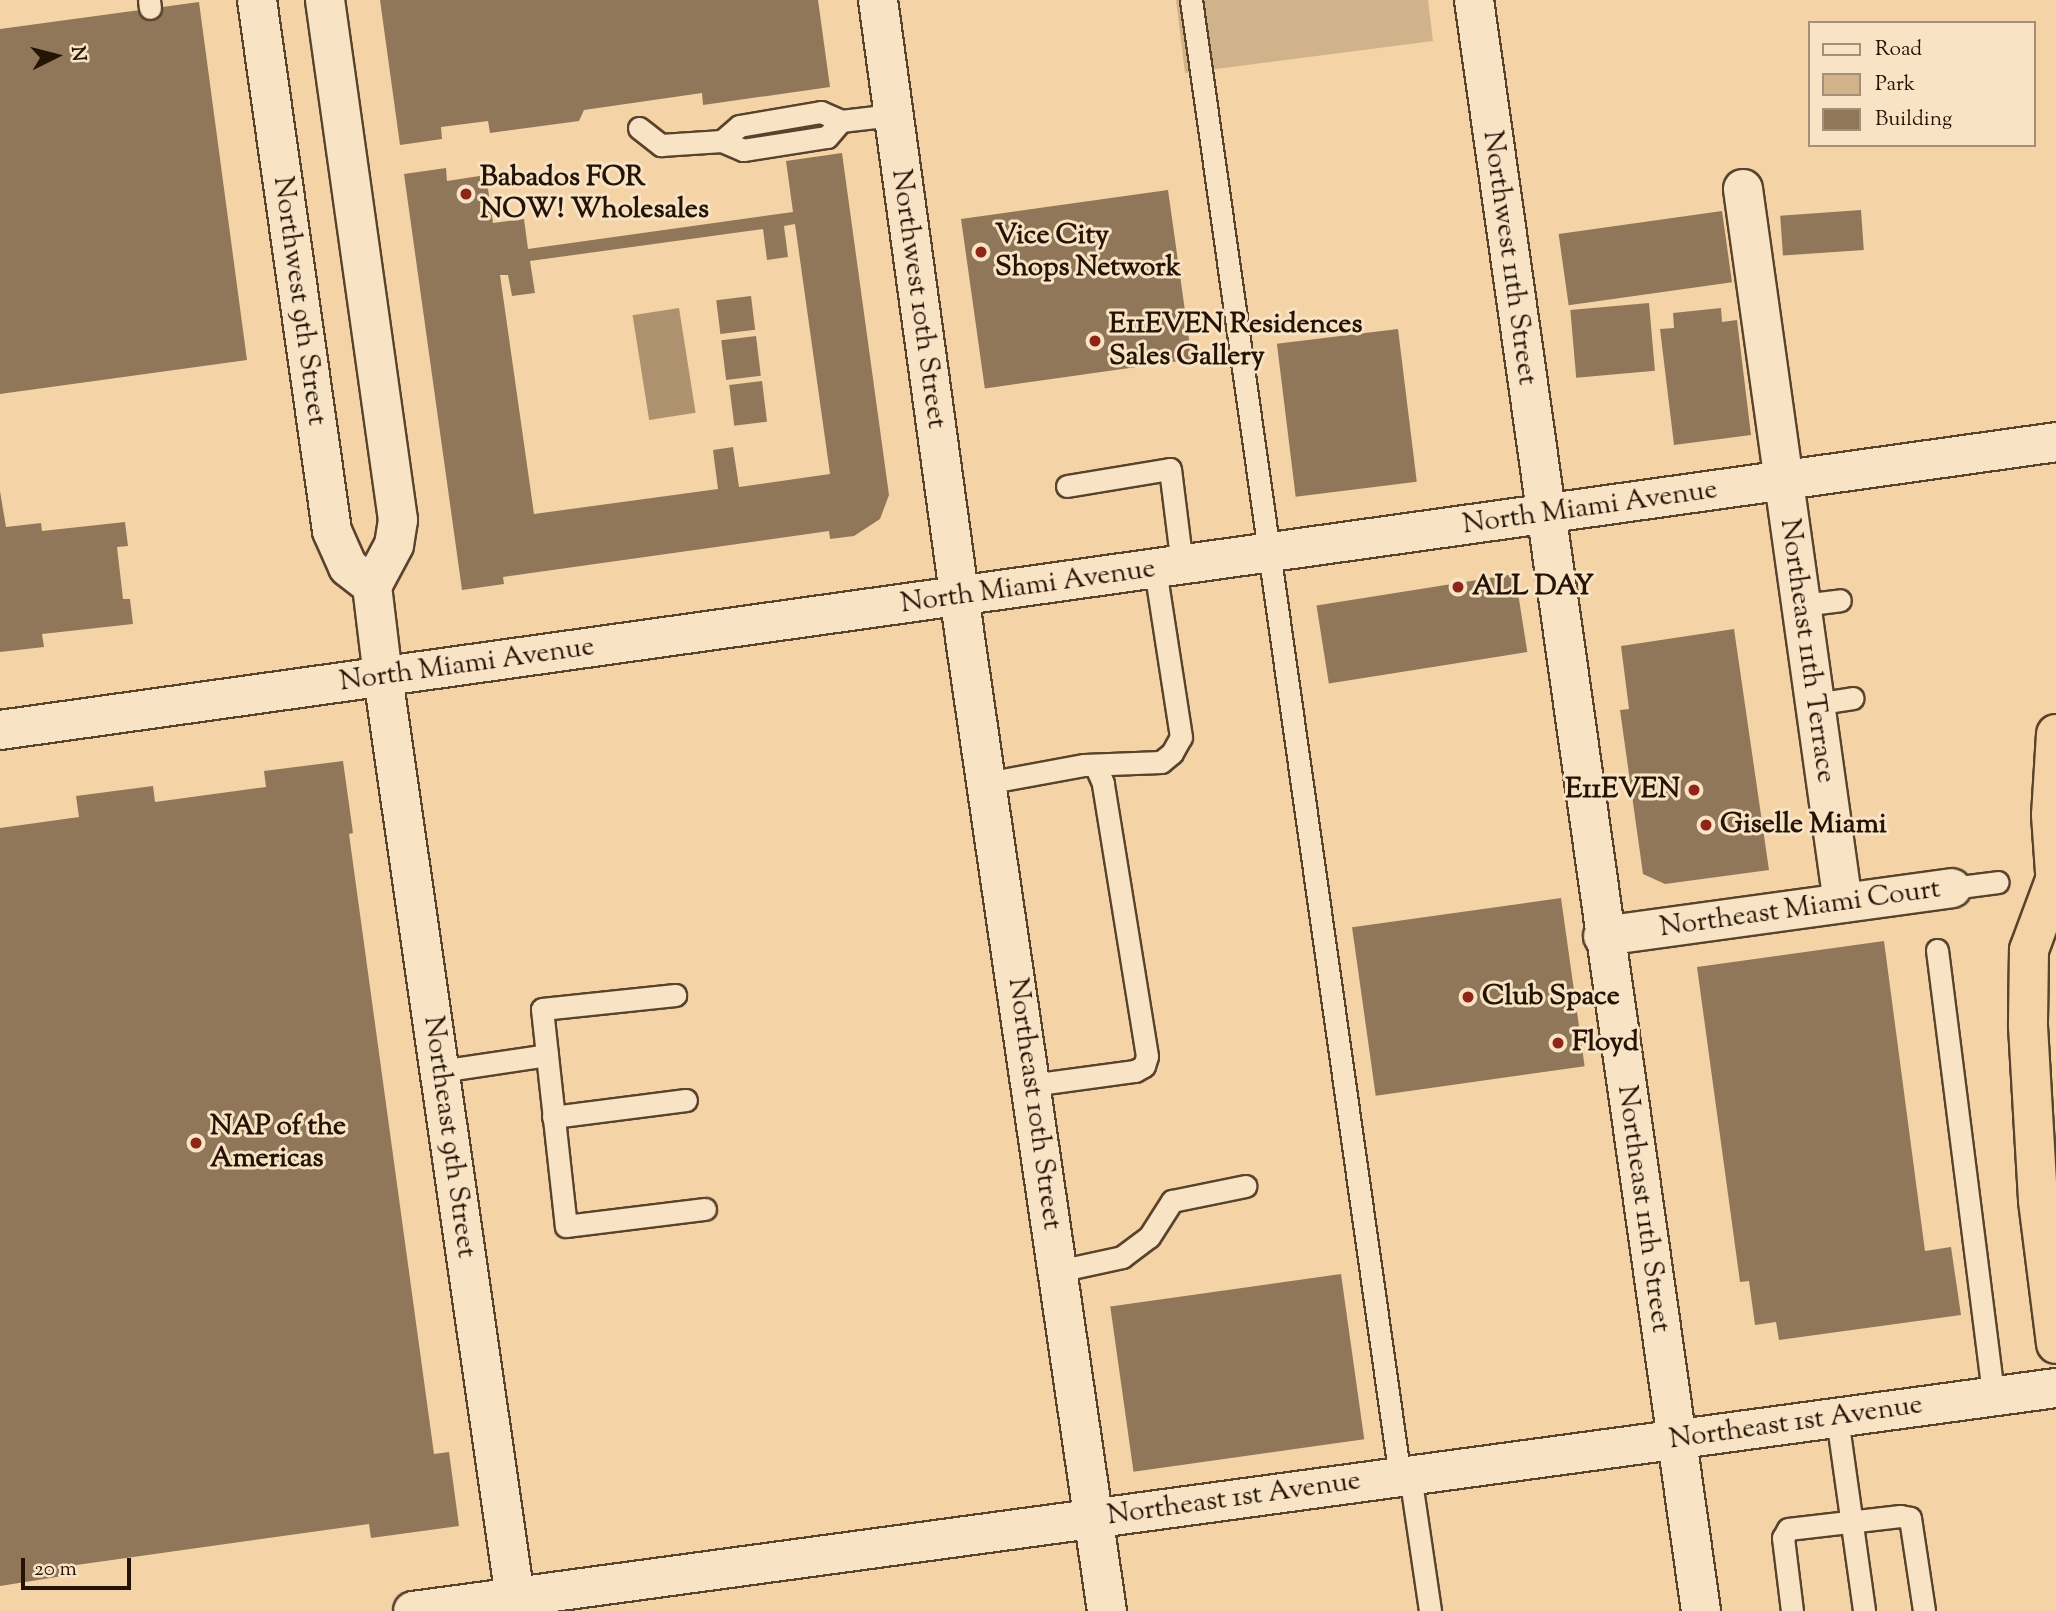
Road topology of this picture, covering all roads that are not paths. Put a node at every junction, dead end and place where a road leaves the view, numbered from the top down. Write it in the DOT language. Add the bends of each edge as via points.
graph roads {
  1 [pos="257,0"];
  2 [pos="325,0"];
  3 [pos="878,0"];
  4 [pos="1191,0"];
  5 [pos="1474,0"];
  6 [pos="893,115"];
  7 [pos="639,128"];
  8 [pos="1743,189"];
  9 [pos="2056,442"];
  10 [pos="1783,481"];
  11 [pos="1066,486"];
  12 [pos="1545,515"];
  13 [pos="1269,553"];
  14 [pos="1169,567"];
  15 [pos="372,586"];
  16 [pos="959,597"];
  17 [pos="1840,600"];
  18 [pos="1802,605"];
  19 [pos="383,677"];
  20 [pos="1853,698"];
  21 [pos="1815,704"];
  22 [pos="0,730"];
  23 [pos="2056,734"];
  24 [pos="1096,767"];
  25 [pos="986,783"];
  26 [pos="1998,882"];
  27 [pos="2056,884"];
  28 [pos="1952,888"];
  29 [pos="1843,903"];
  30 [pos="1603,936"];
  31 [pos="1937,950"];
  32 [pos="675,995"];
  33 [pos="547,1055"];
  34 [pos="440,1071"];
  35 [pos="1031,1085"];
  36 [pos="686,1100"];
  37 [pos="553,1117"];
  38 [pos="1245,1186"];
  39 [pos="705,1209"];
  40 [pos="1058,1271"];
  41 [pos="2056,1344"];
  42 [pos="2056,1388"];
  43 [pos="1993,1396"];
  44 [pos="1837,1418"];
  45 [pos="1677,1440"];
  46 [pos="1405,1476"];
  47 [pos="1095,1518"];
  48 [pos="1851,1522"];
  49 [pos="517,1604"];
  50 [pos="413,1611"];
  51 [pos="1107,1611"];
  52 [pos="1430,1611"];
  53 [pos="1701,1611"];
  54 [pos="1792,1611"];
  55 [pos="1864,1611"];
  56 [pos="1924,1611"];
  1 -- 15 [label="street, Northwest 9th Street" via="332,531 348,567"];
  2 -- 15 [label="street" via="398,520 394,545"];
  3 -- 6 [label="street, Northwest 10th Street"];
  4 -- 13 [label="lane"];
  5 -- 12 [label="street, Northwest 11th Street"];
  6 -- 7 [label="lane" via="841,121 827,137 743,150 722,141 661,145"];
  6 -- 16 [label="street, Northwest 10th Street"];
  8 -- 10 [label="street, Northeast 11th Terrace"];
  9 -- 10 [label="street, North Miami Avenue"];
  10 -- 12 [label="street, North Miami Avenue"];
  10 -- 18 [label="street, Northeast 11th Terrace"];
  11 -- 14 [label="lane" via="1170,469"];
  12 -- 13 [label="street, North Miami Avenue"];
  12 -- 30 [label="street, Northeast 11th Street"];
  13 -- 14 [label="street, North Miami Avenue"];
  13 -- 46 [label="lane"];
  14 -- 16 [label="street, North Miami Avenue"];
  14 -- 24 [label="lane" via="1181,737 1161,762"];
  15 -- 19 [label="street"];
  16 -- 19 [label="street, North Miami Avenue"];
  16 -- 25 [label="street, Northeast 10th Street"];
  17 -- 18 [label="lane"];
  18 -- 21 [label="street, Northeast 11th Terrace"];
  19 -- 22 [label="street, North Miami Avenue"];
  19 -- 34 [label="street, Northeast 9th Street"];
  20 -- 21 [label="lane"];
  21 -- 29 [label="street, Northeast 11th Terrace"];
  23 -- 27 [label="highway" via="2051,815"];
  24 -- 25 [label="lane"];
  24 -- 35 [label="lane" via="1103,783 1147,1056 1135,1071"];
  25 -- 35 [label="street, Northeast 10th Street"];
  26 -- 28 [label="lane, Northeast Miami Court"];
  27 -- 41 [label="highway" via="2029,950 2028,1026 2038,1200"];
  28 -- 29 [label="street, Northeast Miami Court"];
  29 -- 30 [label="street, Northeast Miami Court"];
  30 -- 45 [label="street, Northeast 11th Street"];
  31 -- 43 [label="lane"];
  32 -- 33 [label="lane" via="542,1009"];
  33 -- 34 [label="lane"];
  33 -- 37 [label="lane"];
  34 -- 49 [label="street, Northeast 9th Street"];
  35 -- 40 [label="street, Northeast 10th Street"];
  36 -- 37 [label="lane"];
  37 -- 39 [label="lane" via="566,1226"];
  38 -- 40 [label="lane" via="1172,1200 1149,1237 1122,1257"];
  40 -- 47 [label="street, Northeast 10th Street"];
  42 -- 43 [label="street, Northeast 1st Avenue"];
  43 -- 44 [label="street, Northeast 1st Avenue"];
  44 -- 45 [label="street, Northeast 1st Avenue"];
  44 -- 48 [label="lane"];
  45 -- 46 [label="street, Northeast 1st Avenue"];
  45 -- 53 [label="street, Northeast 11th Street"];
  46 -- 47 [label="street, Northeast 1st Avenue"];
  46 -- 52 [label="lane"];
  47 -- 49 [label="street, Northeast 1st Avenue"];
  47 -- 51 [label="street, Northeast 10th Street"];
  48 -- 54 [label="lane" via="1788,1529 1783,1538"];
  48 -- 55 [label="lane"];
  48 -- 56 [label="lane" via="1910,1518"];
  49 -- 50 [label="street, Northeast 1st Avenue"];
}
